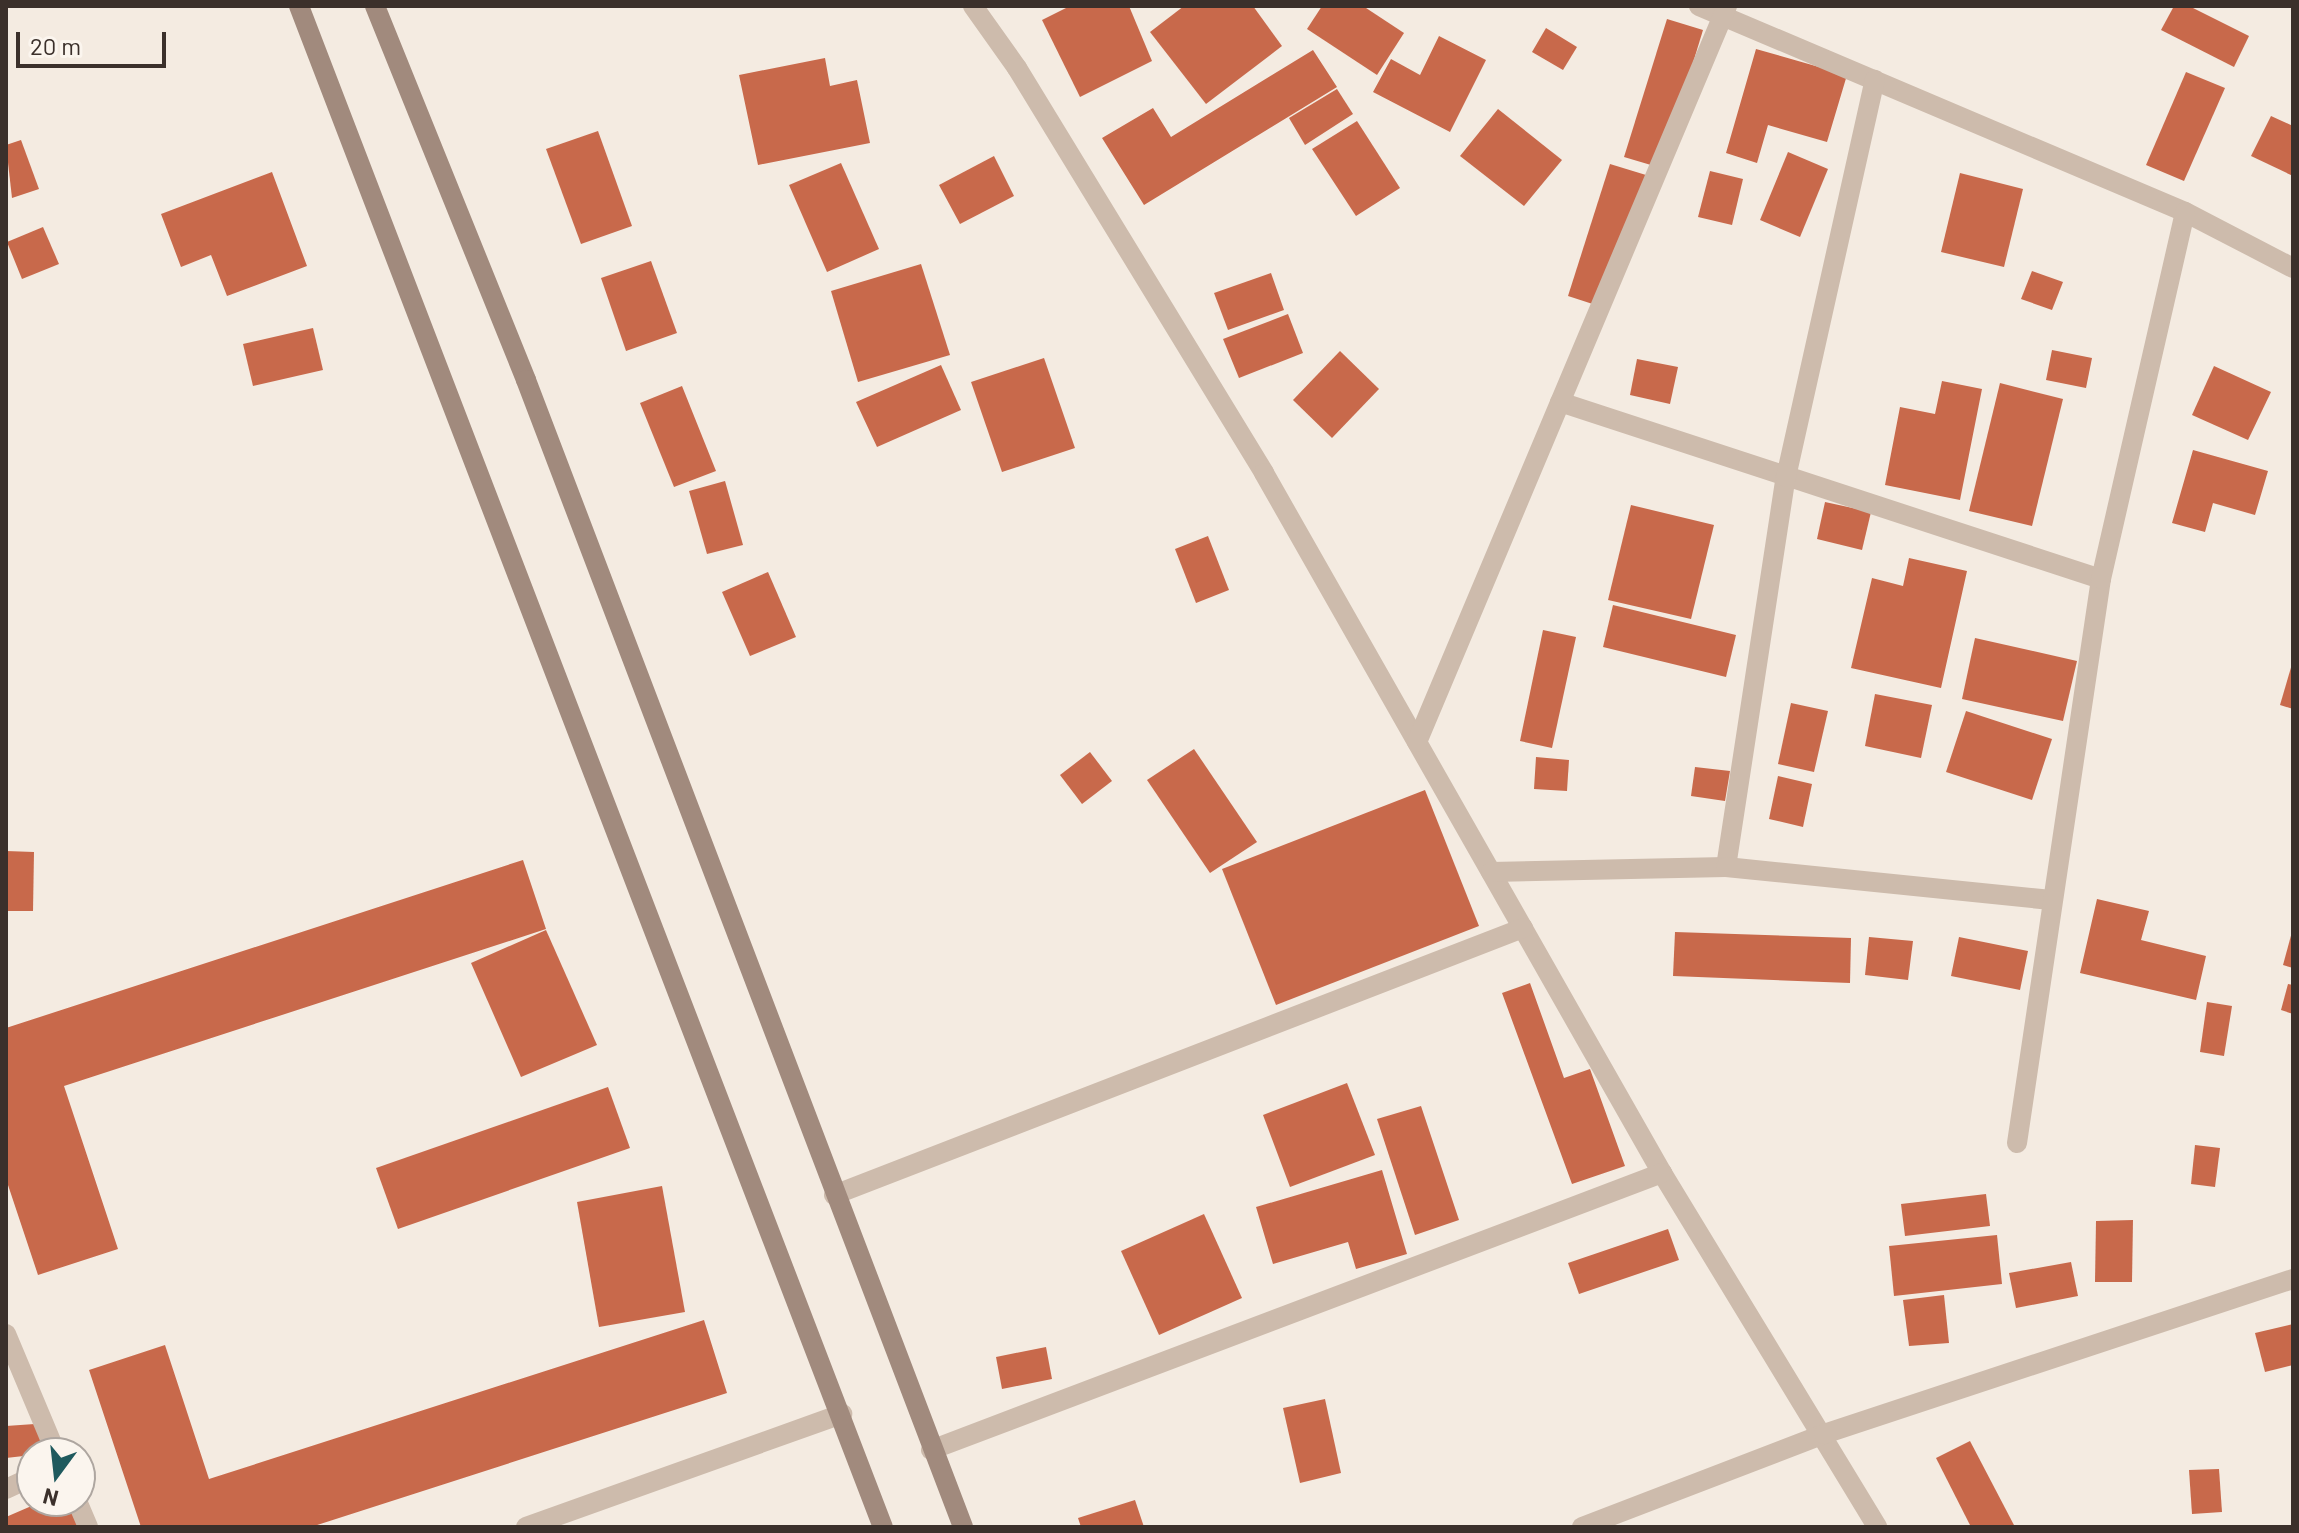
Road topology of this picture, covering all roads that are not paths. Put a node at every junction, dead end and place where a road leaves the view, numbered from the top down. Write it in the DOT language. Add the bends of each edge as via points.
graph roads {
  1 [pos="299,6"];
  2 [pos="375,6"];
  3 [pos="973,6"];
  4 [pos="1699,6"];
  5 [pos="1725,11"];
  6 [pos="1875,80"];
  7 [pos="2185,212"];
  8 [pos="2293,268"];
  9 [pos="1560,402"];
  10 [pos="1786,477"];
  11 [pos="2101,579"];
  12 [pos="1417,742"];
  13 [pos="1726,867"];
  14 [pos="1491,872"];
  15 [pos="2051,900"];
  16 [pos="1523,928"];
  17 [pos="2017,1143"];
  18 [pos="1662,1173"];
  19 [pos="834,1195"];
  20 [pos="2293,1279"];
  21 [pos="6,1334"];
  22 [pos="842,1414"];
  23 [pos="1824,1434"];
  24 [pos="49,1437"];
  25 [pos="931,1450"];
  26 [pos="526,1527"];
  27 [pos="883,1527"];
  28 [pos="963,1527"];
  29 [pos="1582,1527"];
  30 [pos="1877,1527"];
  1 -- 22 [label="main road"];
  2 -- 19 [label="main road" via="526,380"];
  3 -- 12 [label="street" via="1017,68 1264,473"];
  4 -- 5 [label="street"];
  5 -- 6 [label="street"];
  5 -- 9 [label="street"];
  6 -- 7 [label="street"];
  6 -- 10 [label="street"];
  7 -- 8 [label="street"];
  7 -- 11 [label="street"];
  9 -- 10 [label="street"];
  9 -- 12 [label="street"];
  10 -- 11 [label="street"];
  10 -- 13 [label="street"];
  11 -- 15 [label="street"];
  12 -- 14 [label="street"];
  13 -- 14 [label="street"];
  13 -- 15 [label="street"];
  14 -- 16 [label="street"];
  15 -- 17 [label="street"];
  16 -- 18 [label="street"];
  16 -- 19 [label="street"];
  18 -- 23 [label="street"];
  18 -- 25 [label="street"];
  19 -- 25 [label="main road"];
  20 -- 23 [label="street"];
  21 -- 24 [label="street"];
  22 -- 26 [label="street"];
  22 -- 27 [label="main road"];
  23 -- 29 [label="street"];
  23 -- 30 [label="street"];
  25 -- 28 [label="main road"];
}
